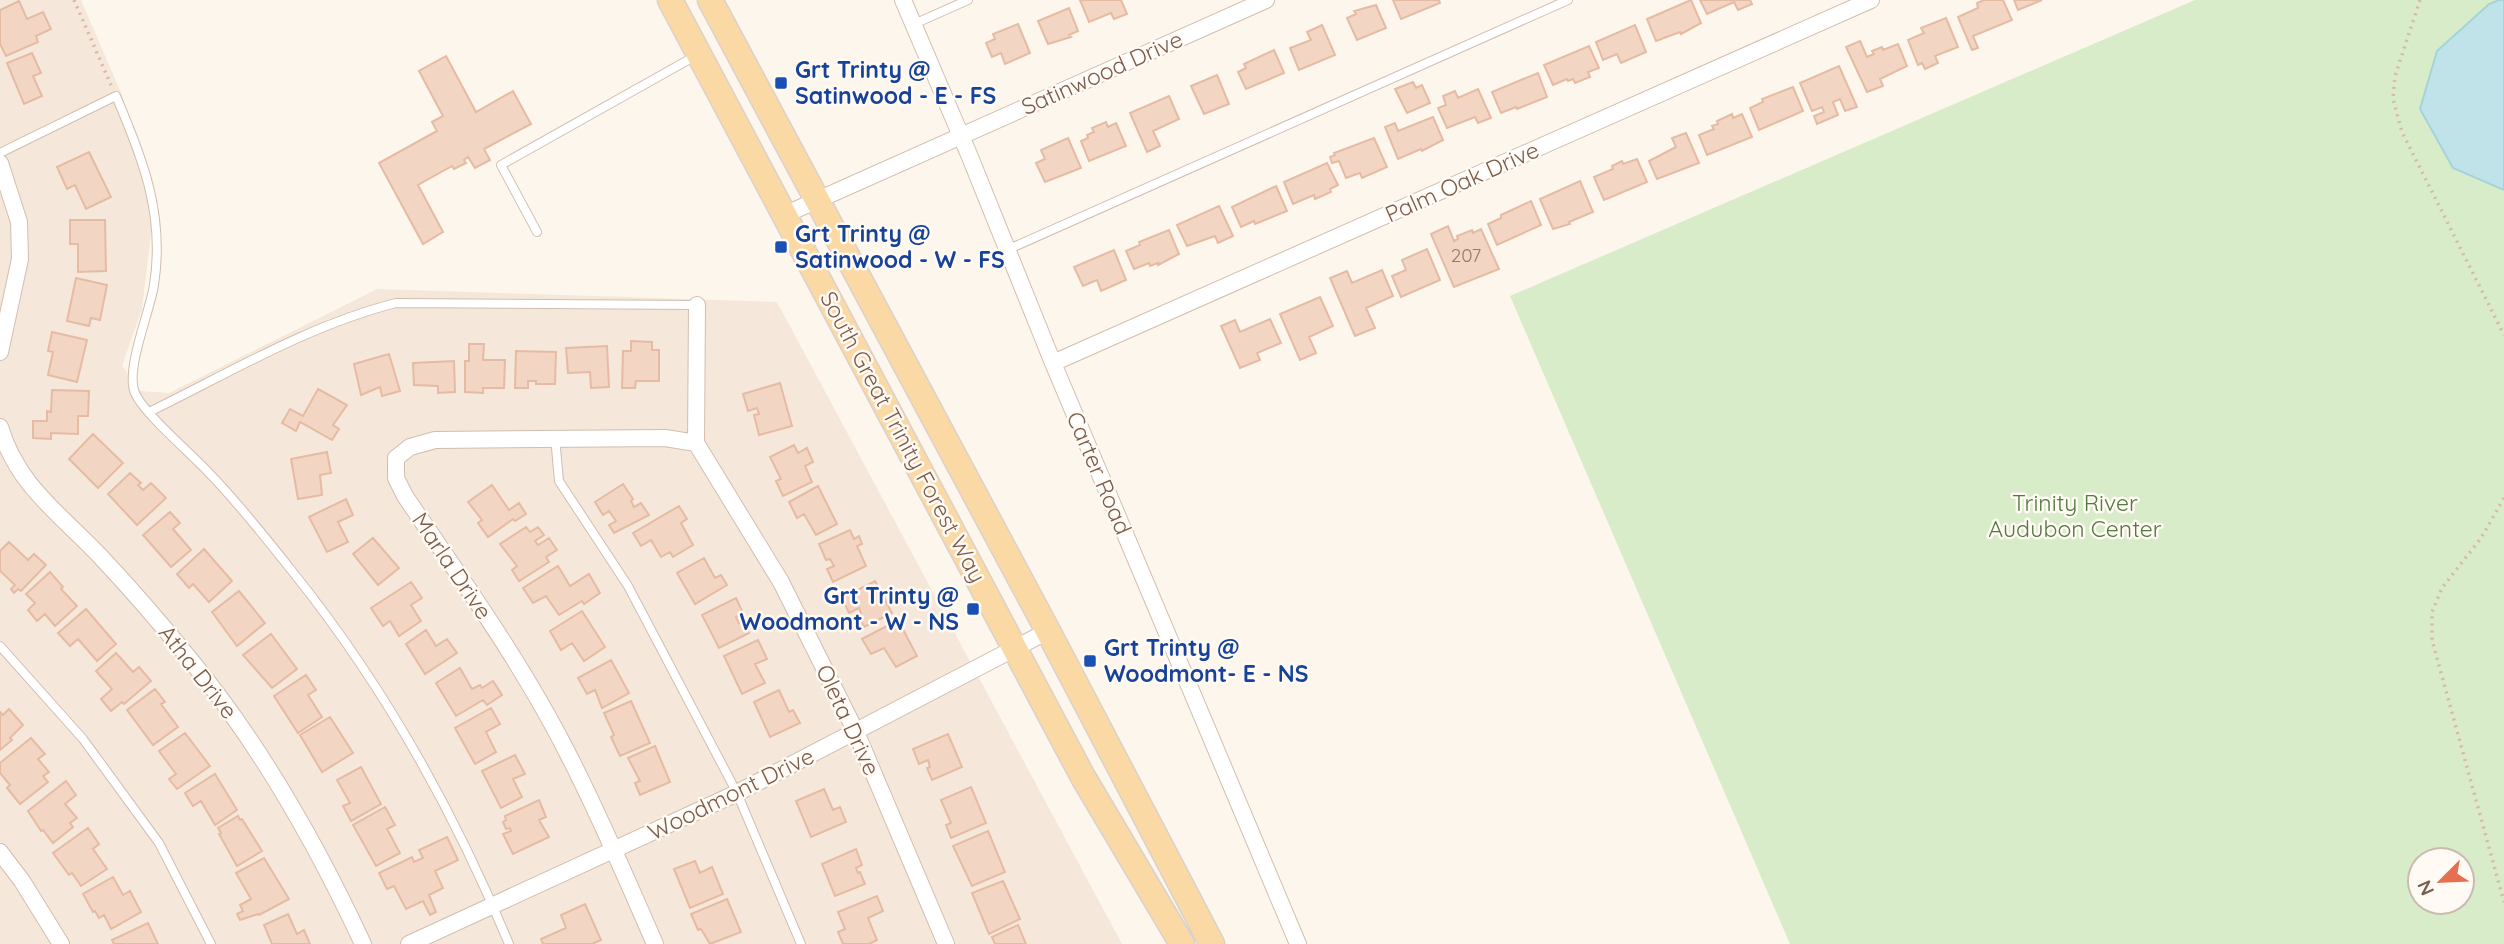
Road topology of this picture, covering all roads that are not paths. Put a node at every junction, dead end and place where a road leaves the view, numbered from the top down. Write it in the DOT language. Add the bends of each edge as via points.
graph roads {
  1 [pos="670,0"];
  2 [pos="709,0"];
  3 [pos="903,0"];
  4 [pos="968,0"];
  5 [pos="1266,0"];
  6 [pos="1568,0"];
  7 [pos="1871,0"];
  8 [pos="914,24"];
  9 [pos="699,54"];
  10 [pos="961,136"];
  11 [pos="0,153"];
  12 [pos="0,163"];
  13 [pos="817,201"];
  14 [pos="784,215"];
  15 [pos="537,232"];
  16 [pos="1007,250"];
  17 [pos="697,305"];
  18 [pos="0,352"];
  19 [pos="1053,363"];
  20 [pos="149,412"];
  21 [pos="0,427"];
  22 [pos="555,437"];
  23 [pos="696,443"];
  24 [pos="1048,631"];
  25 [pos="0,646"];
  26 [pos="1016,648"];
  27 [pos="856,732"];
  28 [pos="737,793"];
  29 [pos="615,851"];
  30 [pos="0,852"];
  31 [pos="493,905"];
  32 [pos="61,944"];
  33 [pos="211,944"];
  34 [pos="363,944"];
  35 [pos="409,944"];
  36 [pos="509,944"];
  37 [pos="655,944"];
  38 [pos="801,944"];
  39 [pos="946,944"];
  40 [pos="1182,944"];
  41 [pos="1212,944"];
  42 [pos="1298,944"];
  1 -- 9 [label="main road, South Great Trinity Forest Way"];
  2 -- 13 [label="main road, South Great Trinity Forest Way"];
  3 -- 8 [label="street, Carter Road"];
  4 -- 8 [label="lane"];
  5 -- 10 [label="street, Satinwood Drive"];
  6 -- 16 [label="lane"];
  7 -- 19 [label="street, Palm Oak Drive"];
  8 -- 10 [label="street, Carter Road"];
  9 -- 14 [label="main road, South Great Trinity Forest Way"];
  9 -- 15 [label="lane" via="501,165"];
  10 -- 13 [label="street, Satinwood Drive"];
  10 -- 16 [label="street, Carter Road"];
  11 -- 20 [label="lane" via="116,96 151,188 156,230 154,284 132,377 135,394"];
  12 -- 18 [label="street" via="19,222 20,259"];
  13 -- 14 [label="street, Satinwood Drive"];
  13 -- 24 [label="main road, South Great Trinity Forest Way"];
  14 -- 26 [label="main road, South Great Trinity Forest Way"];
  16 -- 19 [label="street, Carter Road"];
  17 -- 20 [label="lane" via="396,303 322,327"];
  17 -- 23 [label="street"];
  19 -- 42 [label="street, Carter Road"];
  20 -- 31 [label="lane" via="212,476 345,641 442,802"];
  21 -- 34 [label="street, Atha Drive" via="7,450 39,496 155,616 231,714 308,836"];
  22 -- 23 [label="street, Marla Drive" via="666,438"];
  22 -- 28 [label="lane" via="559,481 628,586"];
  22 -- 29 [label="street, Marla Drive" via="435,440 410,447 396,458 396,478 528,683 568,752"];
  23 -- 27 [label="street, Oleta Drive" via="781,582"];
  24 -- 26 [label="street, Woodmont Drive"];
  24 -- 41 [label="main road, South Great Trinity Forest Way"];
  25 -- 33 [label="lane" via="83,739 159,843"];
  26 -- 27 [label="street, Woodmont Drive"];
  26 -- 40 [label="main road, South Great Trinity Forest Way" via="1083,777"];
  27 -- 28 [label="street, Woodmont Drive"];
  27 -- 39 [label="street, Oleta Drive"];
  28 -- 29 [label="street, Woodmont Drive"];
  28 -- 38 [label="lane"];
  29 -- 31 [label="street, Woodmont Drive"];
  29 -- 37 [label="street, Marla Drive"];
  30 -- 32 [label="street"];
  31 -- 35 [label="street, Woodmont Drive"];
  31 -- 36 [label="lane"];
}
